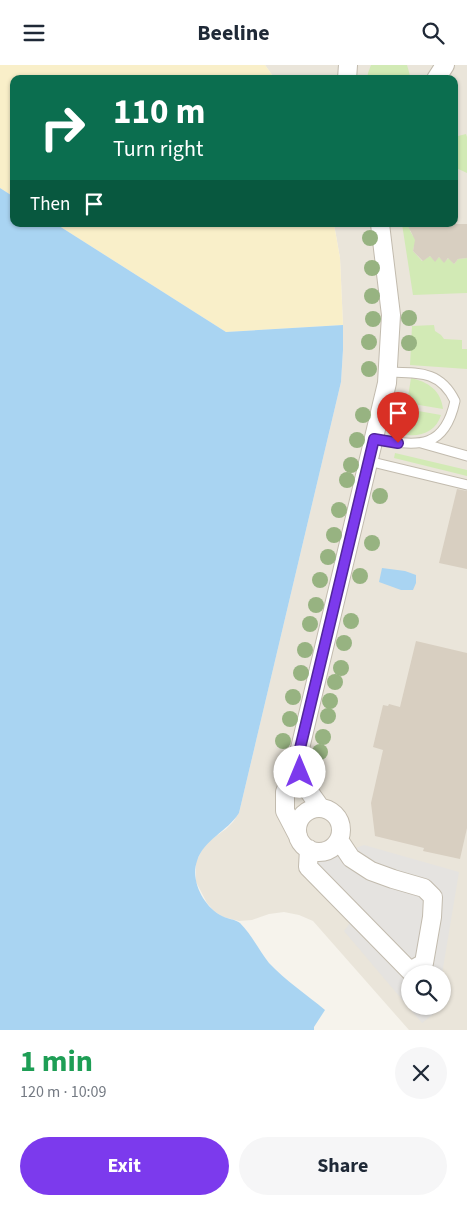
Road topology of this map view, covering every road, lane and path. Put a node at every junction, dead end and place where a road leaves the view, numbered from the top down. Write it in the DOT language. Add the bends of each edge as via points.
graph roads {
  1 [pos="380,227"];
  2 [pos="387,371"];
  3 [pos="374,439"];
  4 [pos="421,443"];
  5 [pos="467,456"];
  6 [pos="368,461"];
  7 [pos="467,485"];
  8 [pos="297,761"];
  9 [pos="320,807"];
  10 [pos="339,840"];
  11 [pos="304,843"];
  1 -- 2 [label="street" via="391,315"];
  2 -- 3 [label="street"];
  2 -- 4 [label="lane" via="432,376 444,383 456,401 445,431"];
  3 -- 4 [label="lane"];
  3 -- 6 [label="street"];
  4 -- 5 [label="lane"];
  6 -- 7 [label="lane"];
  6 -- 8 [label="street"];
  8 -- 9 [label="street" via="303,783"];
  8 -- 11 [label="street" via="285,792 285,811"];
  9 -- 10 [label="street" via="330,810 339,820"];
  9 -- 11 [label="street" via="298,823"];
  10 -- 11 [label="street" via="323,851"];
  10 -- 11 [label="street" via="351,858 371,871 424,888 433,897 424,963 410,971 308,867"];
}
